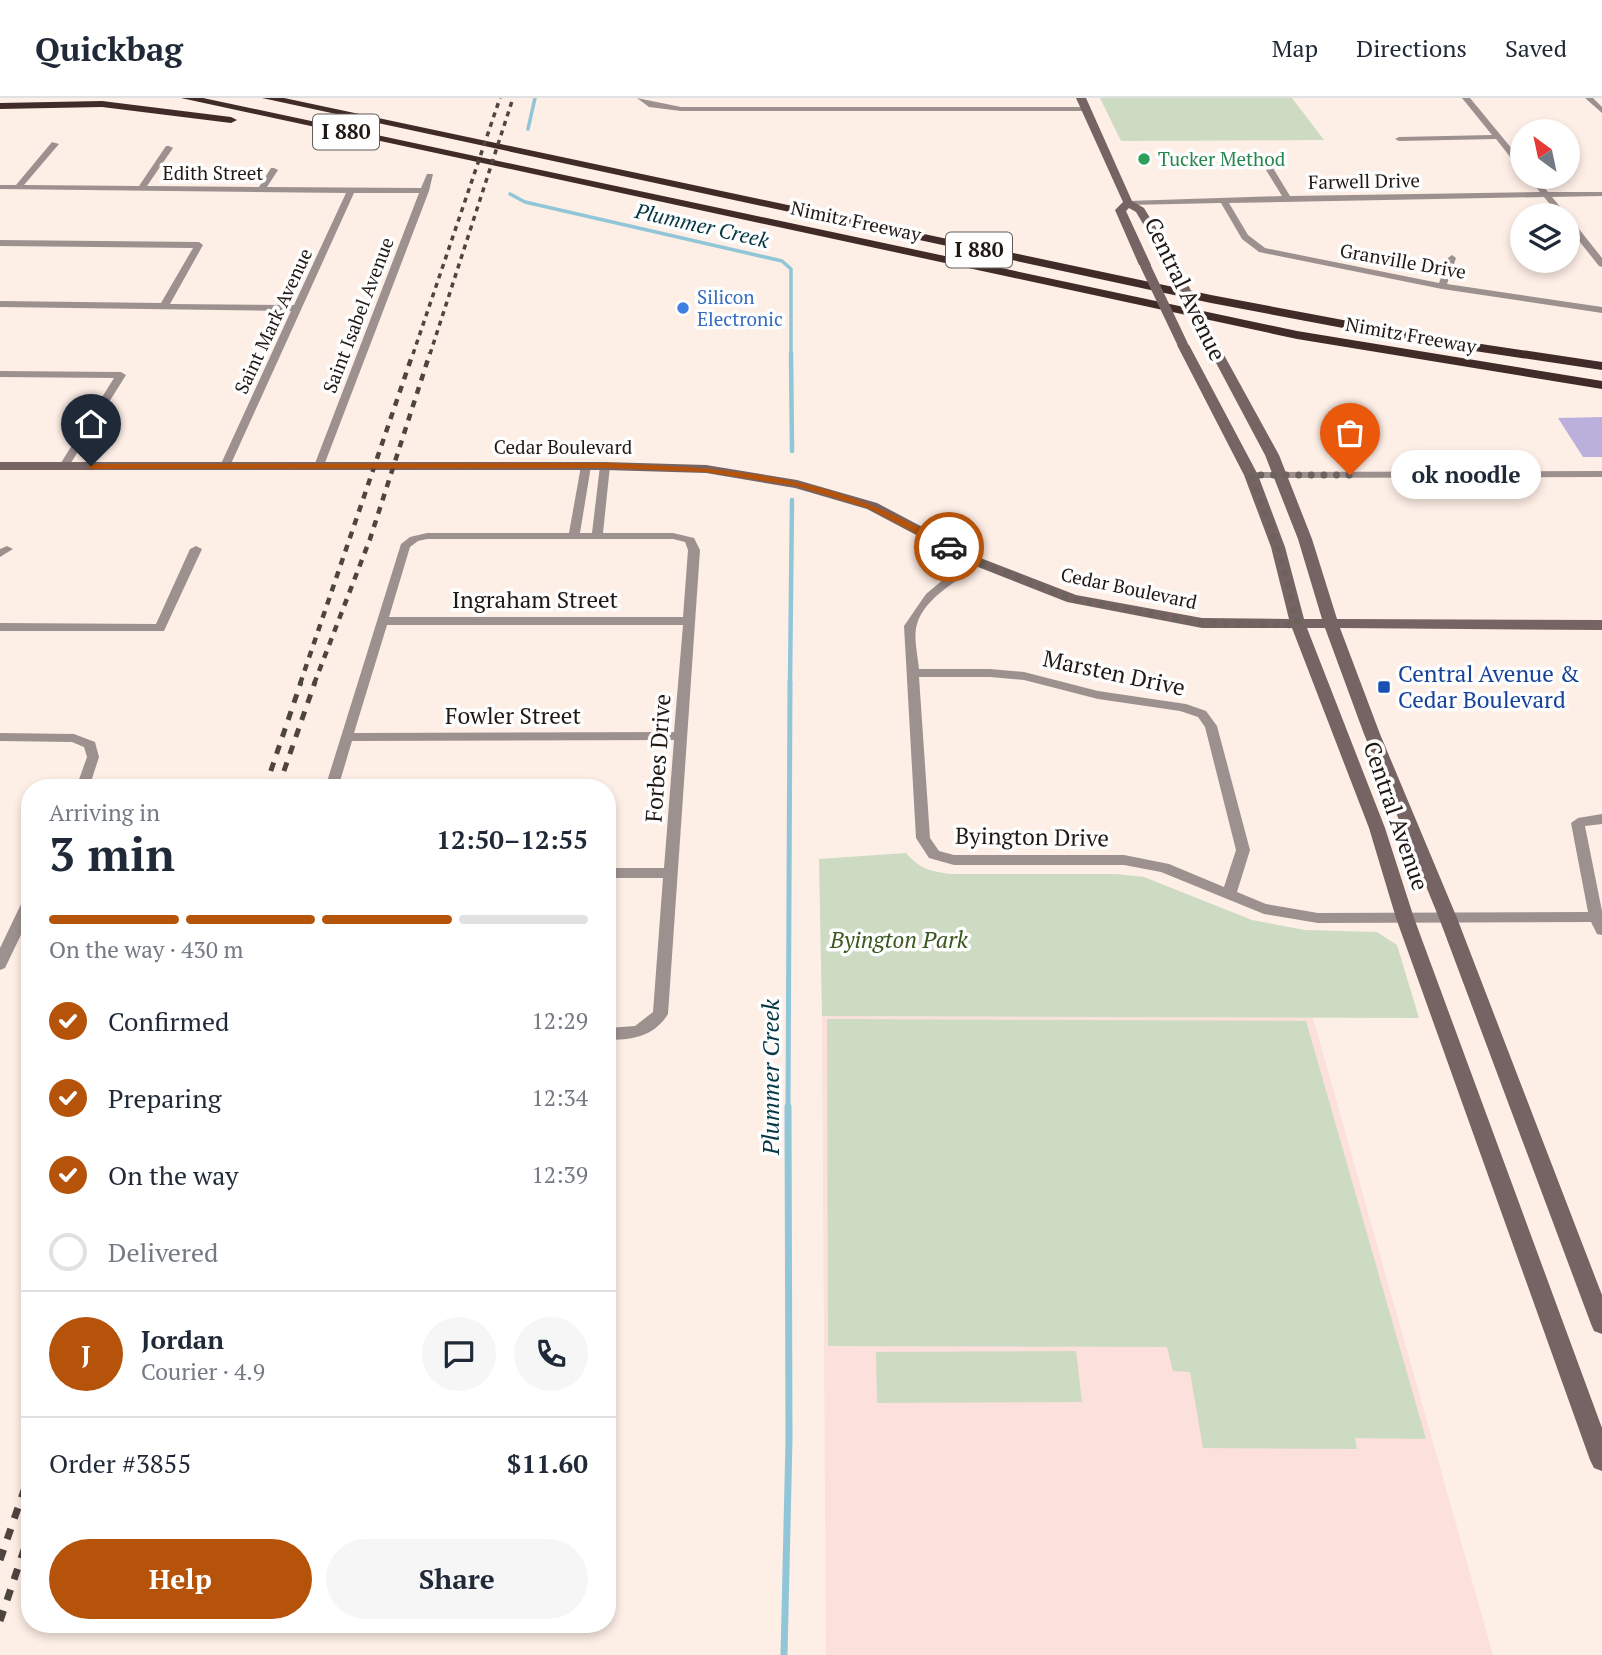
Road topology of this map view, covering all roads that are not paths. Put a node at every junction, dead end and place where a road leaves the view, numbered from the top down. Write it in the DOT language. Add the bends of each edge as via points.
graph roads {
  1 [pos="187,98"];
  2 [pos="268,98"];
  3 [pos="307,98"];
  4 [pos="641,98"];
  5 [pos="1081,98"];
  6 [pos="1466,98"];
  7 [pos="1589,98"];
  8 [pos="0,106"];
  9 [pos="1086,109"];
  10 [pos="1602,111"];
  11 [pos="359,116"];
  12 [pos="1498,137"];
  13 [pos="1399,139"];
  14 [pos="55,144"];
  15 [pos="169,148"];
  16 [pos="1510,152"];
  17 [pos="504,165"];
  18 [pos="274,170"];
  19 [pos="1270,170"];
  20 [pos="430,176"];
  21 [pos="0,187"];
  22 [pos="19,187"];
  23 [pos="141,189"];
  24 [pos="262,189"];
  25 [pos="1543,189"];
  26 [pos="351,190"];
  27 [pos="425,191"];
  28 [pos="1547,194"];
  29 [pos="1602,194"];
  30 [pos="1287,198"];
  31 [pos="1224,201"];
  32 [pos="1128,203"];
  33 [pos="1554,203"];
  34 [pos="1580,236"];
  35 [pos="0,243"];
  36 [pos="1452,258"];
  37 [pos="1602,264"];
  38 [pos="1441,286"];
  39 [pos="0,304"];
  40 [pos="164,306"];
  41 [pos="298,308"];
  42 [pos="1602,310"];
  43 [pos="1602,366"];
  44 [pos="0,374"];
  45 [pos="1602,384"];
  46 [pos="0,466"];
  47 [pos="64,466"];
  48 [pos="225,466"];
  49 [pos="319,466"];
  50 [pos="586,466"];
  51 [pos="605,466"];
  52 [pos="1602,474"];
  53 [pos="1251,475"];
  54 [pos="1279,475"];
  55 [pos="574,536"];
  56 [pos="597,536"];
  57 [pos="196,549"];
  58 [pos="978,562"];
  59 [pos="382,621"];
  60 [pos="689,621"];
  61 [pos="1298,625"];
  62 [pos="1331,625"];
  63 [pos="1602,625"];
  64 [pos="0,627"];
  65 [pos="912,673"];
  66 [pos="681,736"];
  67 [pos="0,737"];
  68 [pos="346,737"];
  69 [pos="85,779"];
  70 [pos="334,779"];
  71 [pos="1602,819"];
  72 [pos="616,873"];
  73 [pos="670,873"];
  74 [pos="1229,894"];
  75 [pos="1405,918"];
  76 [pos="1448,918"];
  77 [pos="21,919"];
  78 [pos="1599,923"];
  79 [pos="0,964"];
  80 [pos="616,1034"];
  81 [pos="1602,1324"];
  82 [pos="1602,1460"];
  1 -- 17 [label="highway, Nimitz Freeway / I 880"];
  2 -- 11 [label="highway, Nimitz Freeway / I 880"];
  3 -- 11 [label="highway"];
  4 -- 9 [label="street" via="652,106 681,110"];
  5 -- 9 [label="main road, Central Avenue"];
  6 -- 12 [label="street"];
  7 -- 10 [label="street"];
  8 -- 17 [label="highway" via="129,107"];
  9 -- 32 [label="main road, Central Avenue"];
  11 -- 43 [label="highway, Nimitz Freeway / I 880" via="1211,299 1428,340"];
  12 -- 13 [label="street"];
  12 -- 16 [label="street"];
  14 -- 22 [label="street"];
  15 -- 23 [label="street"];
  17 -- 45 [label="highway, Nimitz Freeway / I 880" via="1297,335"];
  18 -- 24 [label="street"];
  19 -- 30 [label="street"];
  20 -- 27 [label="street, Saint Isabel Avenue"];
  21 -- 22 [label="street, Edith Street"];
  22 -- 23 [label="street, Edith Street"];
  23 -- 24 [label="street, Edith Street"];
  24 -- 26 [label="street, Edith Street"];
  25 -- 28 [label="street"];
  26 -- 27 [label="street, Edith Street"];
  26 -- 41 [label="street, Saint Mark Avenue"];
  27 -- 49 [label="street, Saint Isabel Avenue"];
  28 -- 29 [label="street, Farwell Drive"];
  28 -- 30 [label="street, Farwell Drive"];
  28 -- 33 [label="street"];
  30 -- 31 [label="street, Farwell Drive"];
  31 -- 32 [label="street, Farwell Drive"];
  31 -- 38 [label="street, Granville Drive" via="1245,237 1262,250"];
  32 -- 53 [label="main road, Central Avenue, bridge" via="1121,211 1145,265"];
  32 -- 54 [label="main road, Central Avenue, bridge" via="1140,210 1171,264"];
  34 -- 37 [label="street"];
  35 -- 40 [label="street" via="200,245"];
  36 -- 38 [label="street"];
  38 -- 42 [label="street, Granville Drive"];
  39 -- 40 [label="street"];
  40 -- 41 [label="street"];
  41 -- 48 [label="street, Saint Mark Avenue"];
  44 -- 47 [label="street" via="121,375"];
  46 -- 47 [label="main road, Cedar Boulevard"];
  47 -- 48 [label="main road, Cedar Boulevard"];
  48 -- 49 [label="main road, Cedar Boulevard"];
  49 -- 50 [label="main road, Cedar Boulevard"];
  50 -- 51 [label="main road, Cedar Boulevard"];
  50 -- 55 [label="street"];
  51 -- 56 [label="street"];
  51 -- 58 [label="main road, Cedar Boulevard" via="706,469 797,484 872,506"];
  52 -- 54 [label="street"];
  53 -- 54 [label="street"];
  53 -- 61 [label="main road, Central Avenue" via="1278,547"];
  54 -- 62 [label="main road, Central Avenue"];
  55 -- 56 [label="street, Forbes Drive"];
  55 -- 59 [label="street, Forbes Drive" via="414,539 405,546"];
  56 -- 60 [label="street, Forbes Drive" via="690,540 694,550"];
  57 -- 64 [label="street" via="160,628"];
  58 -- 61 [label="main road, Cedar Boulevard" via="1072,599 1202,623"];
  58 -- 65 [label="street, Byington Drive" via="932,593 917,609 911,626"];
  59 -- 60 [label="street, Ingraham Street"];
  59 -- 68 [label="street, Forbes Drive"];
  60 -- 66 [label="street, Forbes Drive"];
  61 -- 62 [label="main road, Cedar Boulevard"];
  61 -- 75 [label="main road, Central Avenue" via="1377,828"];
  62 -- 63 [label="main road, Cedar Boulevard"];
  62 -- 76 [label="main road, Central Avenue"];
  65 -- 74 [label="street, Marsten Drive" via="1024,676 1202,714 1211,726 1243,850"];
  65 -- 74 [label="street, Byington Drive" via="923,838 934,855 954,860 1124,860 1164,868"];
  66 -- 68 [label="street, Fowler Street"];
  66 -- 73 [label="street, Forbes Drive"];
  67 -- 69 [label="street" via="74,738 90,745 93,757"];
  68 -- 70 [label="street, Forbes Drive"];
  71 -- 78 [label="street" via="1578,823"];
  72 -- 73 [label="street"];
  73 -- 80 [label="street, Forbes Drive" via="660,1014 649,1028"];
  74 -- 75 [label="street, Byington Drive" via="1264,909 1318,918"];
  75 -- 76 [label="street, Byington Drive"];
  75 -- 82 [label="main road, Central Avenue"];
  76 -- 78 [label="street, Byington Drive"];
  76 -- 81 [label="main road, Central Avenue"];
  77 -- 79 [label="street"];
}
